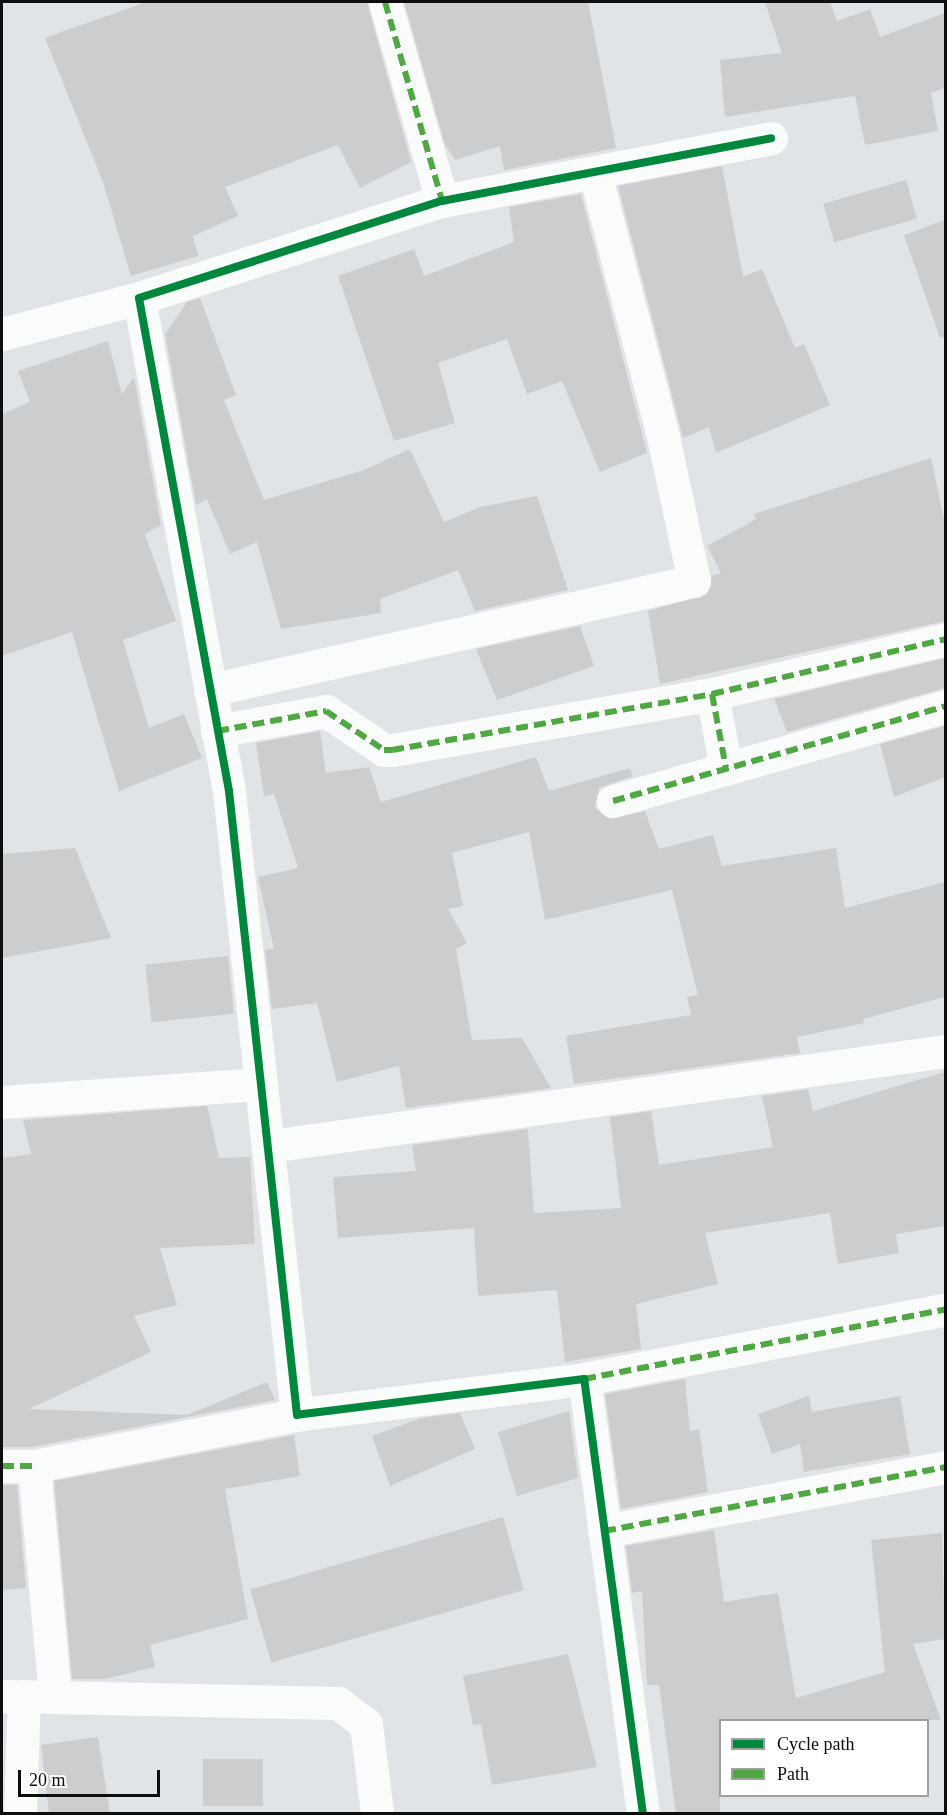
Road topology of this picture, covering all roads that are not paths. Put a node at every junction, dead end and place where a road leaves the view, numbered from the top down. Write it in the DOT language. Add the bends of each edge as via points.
graph roads {
  1 [pos="385,2"];
  2 [pos="771,138"];
  3 [pos="595,174"];
  4 [pos="442,201"];
  5 [pos="139,298"];
  6 [pos="2,334"];
  7 [pos="945,639"];
  8 [pos="210,690"];
  9 [pos="712,694"];
  10 [pos="945,706"];
  11 [pos="217,731"];
  12 [pos="726,768"];
  13 [pos="613,801"];
  14 [pos="945,1051"];
  15 [pos="258,1084"];
  16 [pos="2,1102"];
  17 [pos="270,1146"];
  18 [pos="945,1309"];
  19 [pos="584,1378"];
  20 [pos="297,1415"];
  21 [pos="2,1466"];
  22 [pos="34,1466"];
  23 [pos="945,1467"];
  24 [pos="604,1532"];
  25 [pos="27,1696"];
  26 [pos="20,1814"];
  27 [pos="377,1814"];
  28 [pos="643,1814"];
  1 -- 4 [label="street"];
  2 -- 3 [label="street"];
  3 -- 4 [label="street"];
  3 -- 8 [label="street" via="663,436 694,581"];
  4 -- 5 [label="street"];
  5 -- 6 [label="street"];
  5 -- 8 [label="street"];
  7 -- 9 [label="street"];
  8 -- 11 [label="street"];
  9 -- 11 [label="street" via="392,750 384,750 326,711"];
  9 -- 12 [label="street"];
  10 -- 12 [label="street"];
  11 -- 15 [label="street" via="229,791"];
  12 -- 13 [label="street"];
  14 -- 17 [label="street"];
  15 -- 16 [label="street"];
  15 -- 17 [label="street"];
  17 -- 20 [label="street"];
  18 -- 19 [label="street"];
  19 -- 20 [label="street"];
  19 -- 24 [label="street"];
  20 -- 22 [label="street"];
  21 -- 22 [label="street"];
  22 -- 25 [label="street"];
  23 -- 24 [label="street"];
  24 -- 28 [label="street"];
  25 -- 26 [label="street"];
  25 -- 27 [label="street" via="338,1702 366,1724"];
}
